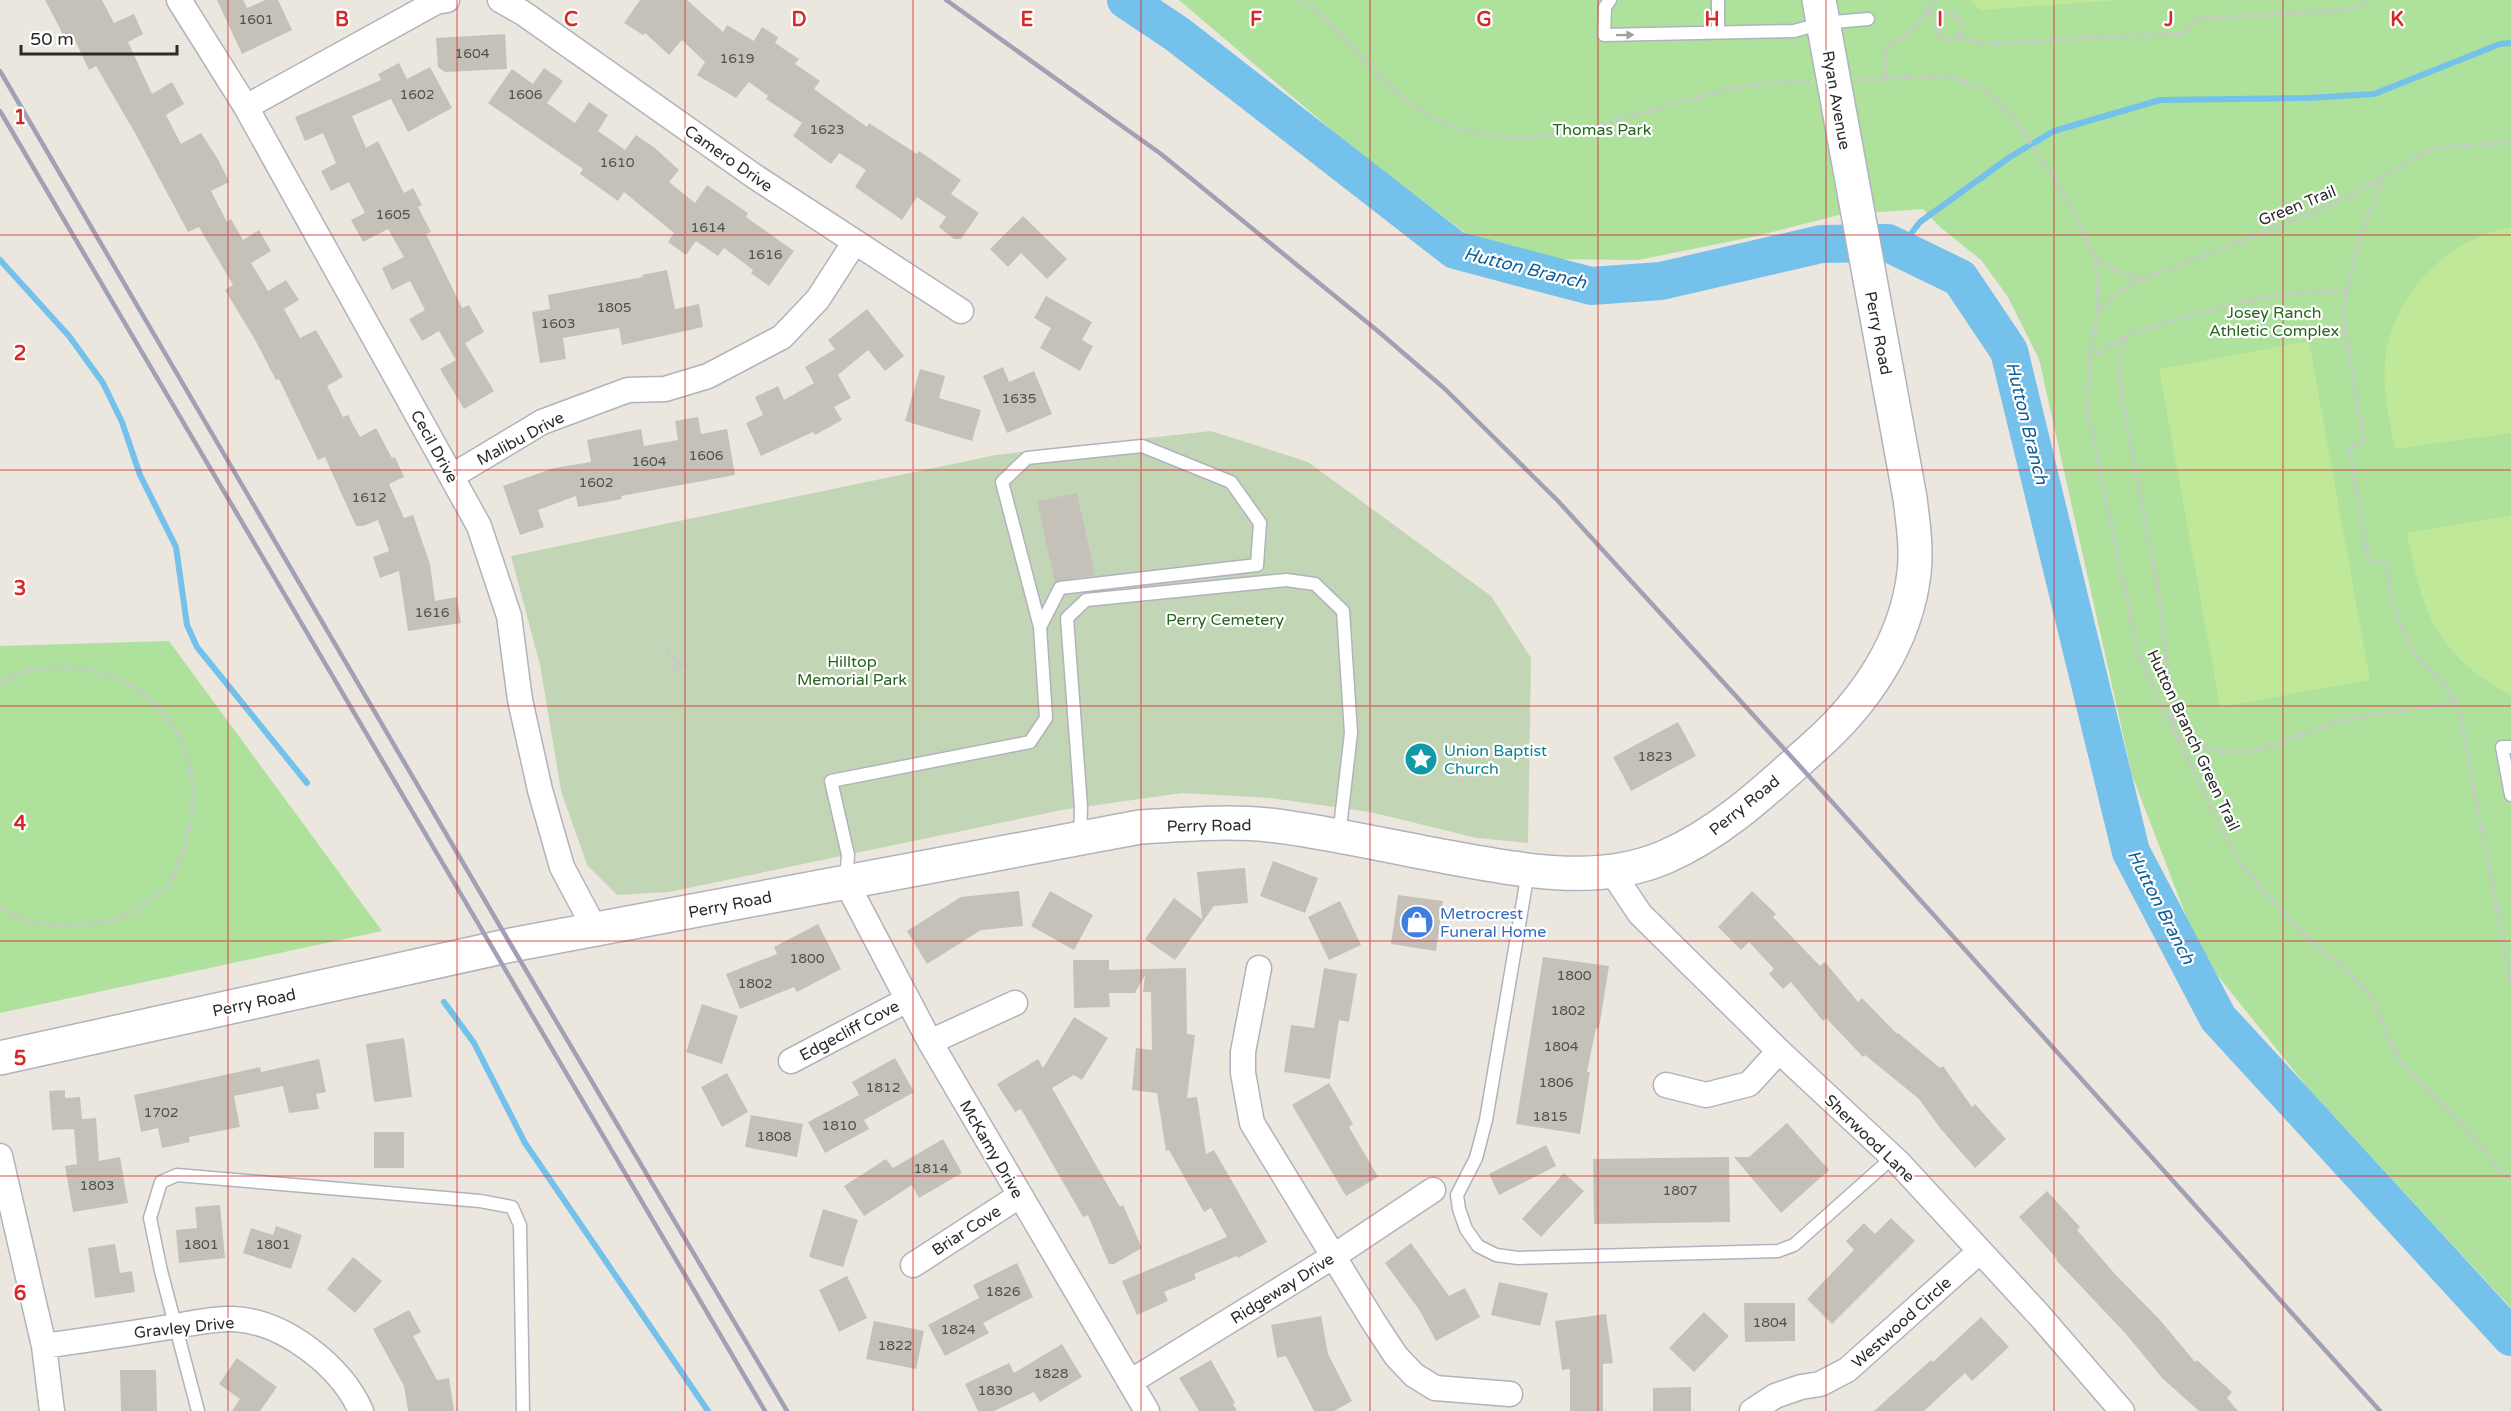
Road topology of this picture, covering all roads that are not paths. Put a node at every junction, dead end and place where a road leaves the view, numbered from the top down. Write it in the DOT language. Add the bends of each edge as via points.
graph roads {
  1 [pos="180,0"];
  2 [pos="447,0"];
  3 [pos="500,0"];
  4 [pos="1610,0"];
  5 [pos="1718,0"];
  6 [pos="1821,11"];
  7 [pos="1868,19"];
  8 [pos="1718,32"];
  9 [pos="246,107"];
  10 [pos="1854,201"];
  11 [pos="854,243"];
  12 [pos="961,311"];
  13 [pos="452,476"];
  14 [pos="1040,627"];
  15 [pos="2511,747"];
  16 [pos="2511,795"];
  17 [pos="1339,837"];
  18 [pos="1080,838"];
  19 [pos="1528,871"];
  20 [pos="1612,872"];
  21 [pos="846,882"];
  22 [pos="595,929"];
  23 [pos="1259,968"];
  24 [pos="907,1000"];
  25 [pos="1014,1003"];
  26 [pos="930,1042"];
  27 [pos="1779,1051"];
  28 [pos="0,1058"];
  29 [pos="790,1061"];
  30 [pos="1666,1085"];
  31 [pos="0,1156"];
  32 [pos="1893,1157"];
  33 [pos="1433,1190"];
  34 [pos="1019,1196"];
  35 [pos="1979,1252"];
  36 [pos="1334,1256"];
  37 [pos="914,1265"];
  38 [pos="177,1326"];
  39 [pos="44,1346"];
  40 [pos="1130,1383"];
  41 [pos="1510,1394"];
  42 [pos="1144,1410"];
  43 [pos="52,1411"];
  44 [pos="198,1411"];
  45 [pos="361,1411"];
  46 [pos="523,1411"];
  47 [pos="1752,1411"];
  48 [pos="2122,1411"];
  1 -- 9 [label="street, Cecil Drive"];
  2 -- 9 [label="street" via="436,2"];
  3 -- 11 [label="street, Camero Drive"];
  4 -- 8 [label="lane, one-way" via="1605,7 1604,35"];
  5 -- 8 [label="lane"];
  6 -- 7 [label="lane"];
  6 -- 8 [label="lane" via="1794,31"];
  6 -- 10 [label="street, Ryan Avenue"];
  9 -- 13 [label="street, Cecil Drive"];
  10 -- 20 [label="street, Perry Road" via="1915,539 1914,573 1904,621 1883,665 1860,700 1828,735 1732,819 1665,858"];
  11 -- 12 [label="street, Camero Drive"];
  11 -- 13 [label="street, Malibu Drive" via="818,299 782,337 708,376 665,389 628,390 542,422"];
  13 -- 22 [label="street, Cecil Drive" via="479,526 495,568 509,616 520,700 540,790 562,867"];
  14 -- 14 [label="lane" via="1002,482 1027,458 1142,446 1232,482 1260,523 1257,564 1060,588"];
  14 -- 21 [label="lane" via="1046,718 1030,742 831,781 848,855"];
  15 -- 16 [label="lane" via="2502,747"];
  17 -- 18 [label="street, Perry Road" via="1284,827 1216,823 1140,827"];
  17 -- 18 [label="lane" via="1351,733 1343,611 1315,584 1286,580 1086,600 1068,618"];
  17 -- 19 [label="street, Perry Road"];
  18 -- 21 [label="street, Perry Road"];
  19 -- 20 [label="street, Perry Road"];
  19 -- 32 [label="lane" via="1486,1120 1476,1158 1457,1195 1466,1229 1478,1245 1496,1255 1518,1258 1778,1251 1794,1245"];
  20 -- 27 [label="street, Sherwood Lane" via="1640,914"];
  21 -- 22 [label="street, Perry Road"];
  21 -- 24 [label="street, McKamy Drive"];
  22 -- 28 [label="street, Perry Road"];
  23 -- 36 [label="street" via="1243,1052 1252,1123"];
  24 -- 26 [label="street, McKamy Drive"];
  24 -- 29 [label="street, Edgecliff Cove"];
  25 -- 26 [label="street"];
  26 -- 34 [label="street, McKamy Drive"];
  27 -- 30 [label="street" via="1749,1084 1706,1095"];
  27 -- 32 [label="street, Sherwood Lane"];
  31 -- 39 [label="street"];
  32 -- 35 [label="street, Sherwood Lane"];
  33 -- 36 [label="street, Ridgeway Drive"];
  34 -- 37 [label="street, Briar Cove"];
  34 -- 40 [label="street, McKamy Drive"];
  35 -- 47 [label="street, Westwood Circle" via="1847,1370 1820,1384 1775,1396"];
  35 -- 48 [label="street, Sherwood Lane"];
  36 -- 40 [label="street, Ridgeway Drive"];
  36 -- 41 [label="street" via="1396,1356 1414,1376 1435,1388"];
  38 -- 39 [label="street, Gravley Drive"];
  38 -- 44 [label="lane"];
  38 -- 45 [label="street, Gravley Drive" via="234,1319 272,1328 303,1344 327,1365 354,1396"];
  38 -- 46 [label="lane" via="150,1218 161,1182 177,1175 512,1206 520,1225"];
  39 -- 43 [label="street"];
  40 -- 42 [label="street, McKamy Drive"];
}
